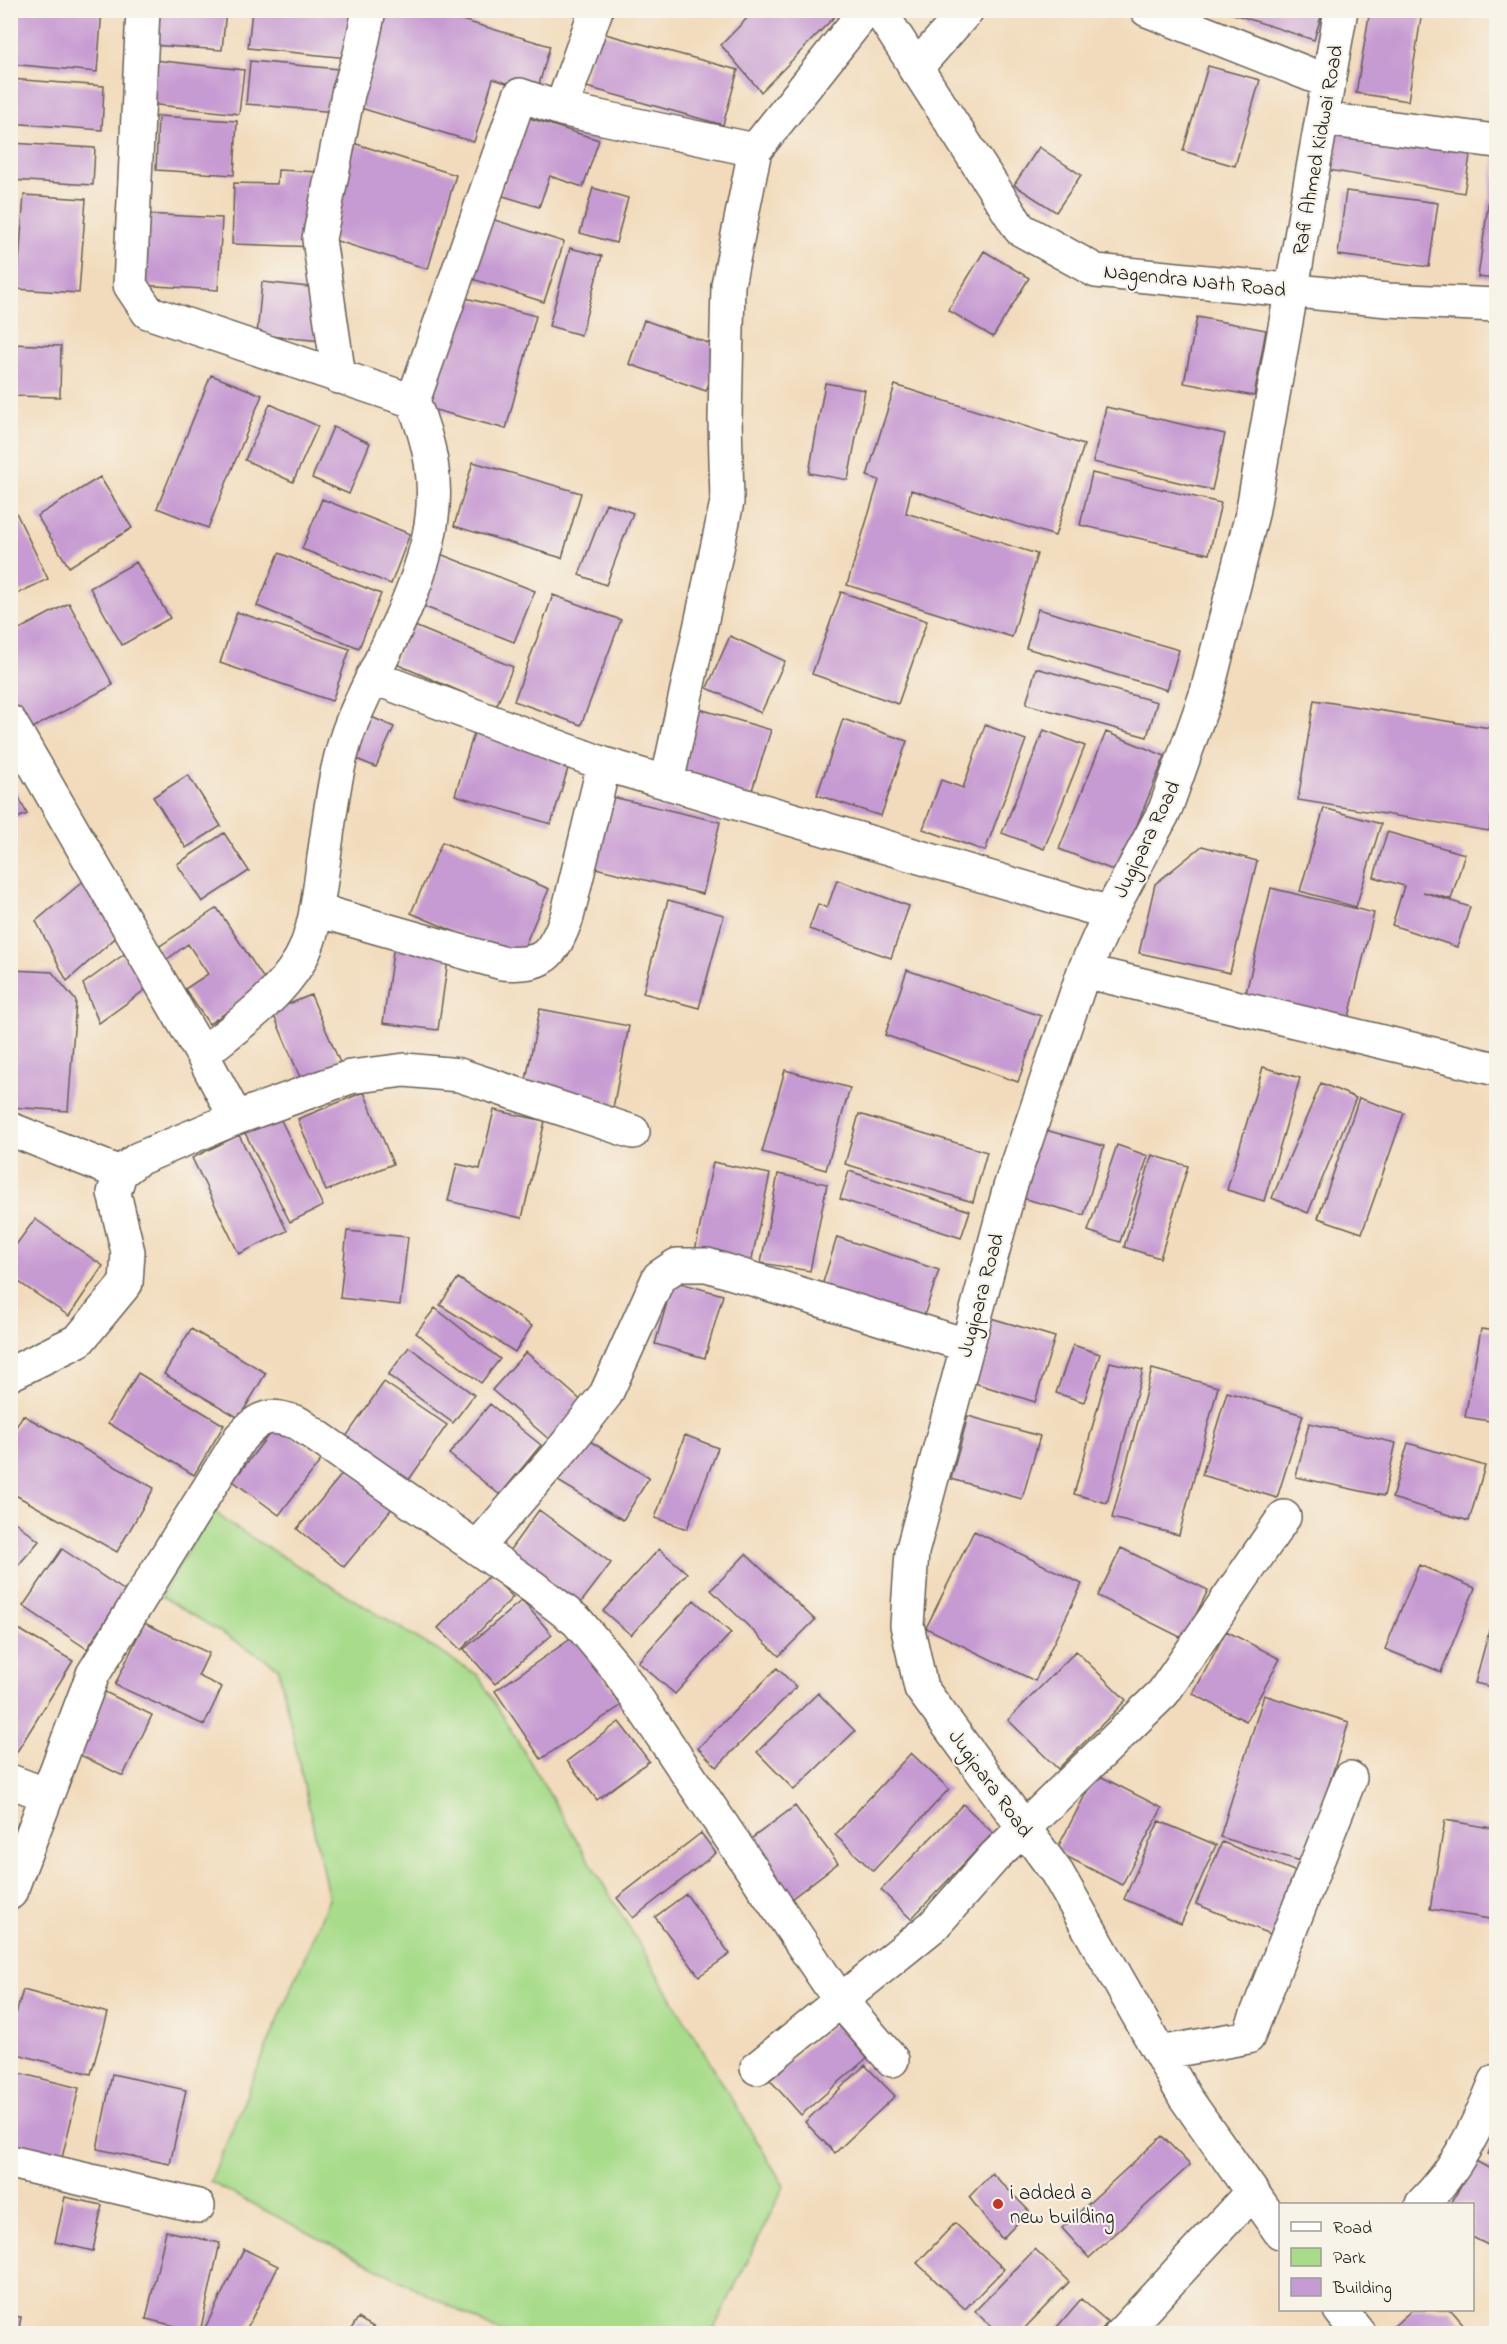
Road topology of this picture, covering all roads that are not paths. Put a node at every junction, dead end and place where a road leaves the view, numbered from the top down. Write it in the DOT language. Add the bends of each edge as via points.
graph roads {
  1 [pos="143,10"];
  2 [pos="369,10"];
  3 [pos="596,10"];
  4 [pos="866,10"];
  5 [pos="879,10"];
  6 [pos="967,10"];
  7 [pos="1147,10"];
  8 [pos="1341,10"];
  9 [pos="915,69"];
  10 [pos="1329,82"];
  11 [pos="561,109"];
  12 [pos="1323,119"];
  13 [pos="1497,141"];
  14 [pos="755,150"];
  15 [pos="1293,290"];
  16 [pos="1497,305"];
  17 [pos="339,377"];
  18 [pos="413,402"];
  19 [pos="372,677"];
  20 [pos="10,722"];
  21 [pos="604,764"];
  22 [pos="667,783"];
  23 [pos="316,909"];
  24 [pos="1110,913"];
  25 [pos="1084,971"];
  26 [pos="202,1054"];
  27 [pos="1497,1069"];
  28 [pos="236,1118"];
  29 [pos="10,1130"];
  30 [pos="633,1132"];
  31 [pos="120,1173"];
  32 [pos="966,1345"];
  33 [pos="16,1378"];
  34 [pos="1284,1516"];
  35 [pos="477,1548"];
  36 [pos="1350,1778"];
  37 [pos="10,1781"];
  38 [pos="47,1795"];
  39 [pos="1024,1829"];
  40 [pos="10,1893"];
  41 [pos="839,2000"];
  42 [pos="1160,2053"];
  43 [pos="892,2060"];
  44 [pos="757,2068"];
  45 [pos="1497,2081"];
  46 [pos="10,2162"];
  47 [pos="1251,2193"];
  48 [pos="1424,2203"];
  49 [pos="198,2206"];
  50 [pos="1279,2229"];
  51 [pos="1342,2311"];
  52 [pos="1121,2334"];
  53 [pos="1359,2334"];
  1 -- 17 [label="street" via="130,285 148,312"];
  2 -- 17 [label="street" via="319,239"];
  3 -- 11 [label="street"];
  4 -- 14 [label="street"];
  5 -- 9 [label="street, Nagendra Nath Road"];
  6 -- 9 [label="street"];
  7 -- 10 [label="street"];
  8 -- 10 [label="street, Rafi Ahmed Kidwai Road"];
  9 -- 15 [label="street, Nagendra Nath Road" via="1020,229 1096,271"];
  10 -- 12 [label="street, Rafi Ahmed Kidwai Road"];
  11 -- 14 [label="street"];
  11 -- 18 [label="street" via="520,95"];
  12 -- 13 [label="street"];
  12 -- 15 [label="street, Rafi Ahmed Kidwai Road"];
  14 -- 22 [label="street" via="728,285 727,502"];
  15 -- 16 [label="street, Nagendra Nath Road" via="1388,300"];
  15 -- 24 [label="street, Jugipara Road" via="1252,514 1207,692 1165,810"];
  17 -- 18 [label="street"];
  18 -- 19 [label="street" via="428,438 435,486 431,526 418,576"];
  19 -- 21 [label="street"];
  19 -- 23 [label="street" via="351,724 336,778"];
  20 -- 26 [label="street"];
  21 -- 22 [label="street"];
  21 -- 23 [label="street" via="567,917 546,958 525,965 502,963"];
  22 -- 24 [label="street"];
  23 -- 26 [label="street" via="300,959 271,997"];
  24 -- 25 [label="street, Jugipara Road"];
  25 -- 27 [label="street"];
  25 -- 32 [label="street, Jugipara Road" via="1010,1187"];
  26 -- 28 [label="street"];
  28 -- 30 [label="street" via="350,1077 405,1070 459,1075"];
  28 -- 31 [label="street" via="138,1159"];
  29 -- 31 [label="street"];
  31 -- 33 [label="street" via="114,1193 128,1252 126,1283 79,1340"];
  32 -- 35 [label="street" via="707,1265 677,1265 659,1277 606,1394"];
  32 -- 39 [label="street, Jugipara Road" via="912,1552 907,1625 921,1688"];
  34 -- 39 [label="street" via="1163,1693"];
  35 -- 38 [label="street" via="298,1423 266,1416 253,1423 178,1533 93,1674"];
  35 -- 41 [label="street" via="578,1621 617,1669"];
  36 -- 42 [label="street" via="1248,2037"];
  37 -- 38 [label="street"];
  38 -- 40 [label="street"];
  39 -- 41 [label="street" via="933,1926"];
  39 -- 42 [label="street, Jugipara Road" via="1057,1873"];
  41 -- 43 [label="street"];
  41 -- 44 [label="street"];
  42 -- 47 [label="street, Jugipara Road" via="1185,2097"];
  45 -- 48 [label="street" via="1447,2180"];
  46 -- 49 [label="street"];
  47 -- 50 [label="street, Jugipara Road"];
  47 -- 52 [label="street"];
  51 -- 53 [label="street"];
}
